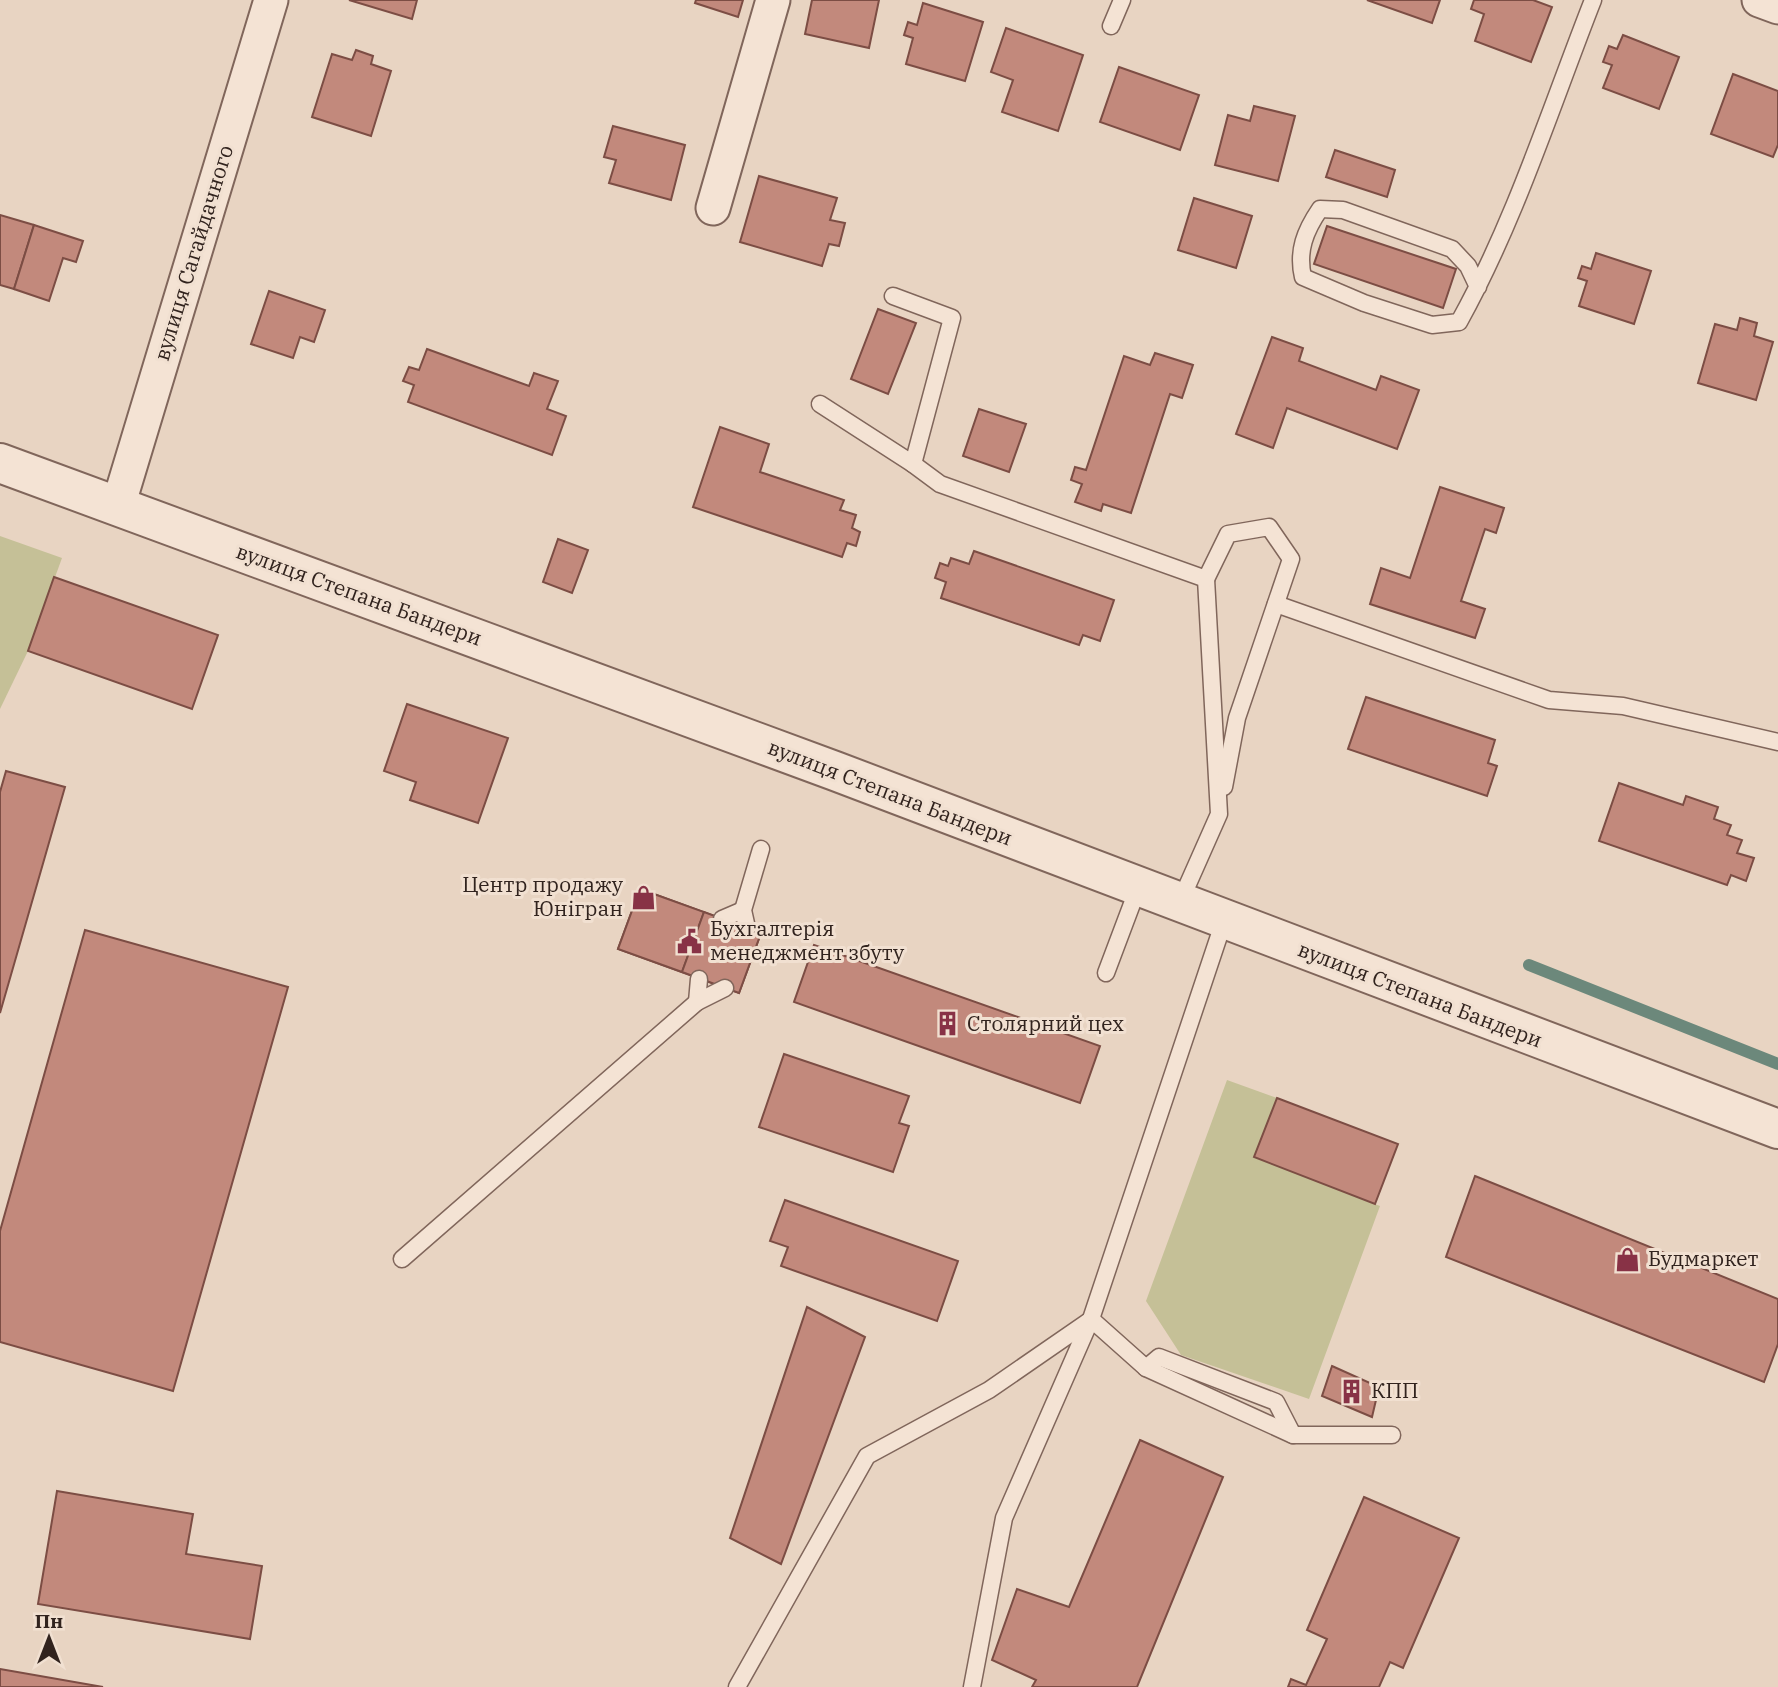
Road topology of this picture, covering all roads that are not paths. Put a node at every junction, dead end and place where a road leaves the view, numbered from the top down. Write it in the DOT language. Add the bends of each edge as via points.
graph roads {
  1 [pos="271,0"];
  2 [pos="773,0"];
  3 [pos="1122,0"];
  4 [pos="1593,0"];
  5 [pos="1759,0"];
  6 [pos="1778,7"];
  7 [pos="1111,26"];
  8 [pos="713,208"];
  9 [pos="1478,287"];
  10 [pos="892,296"];
  11 [pos="820,404"];
  12 [pos="0,463"];
  13 [pos="913,464"];
  14 [pos="118,506"];
  15 [pos="1206,579"];
  16 [pos="1276,604"];
  17 [pos="1778,742"];
  18 [pos="1219,814"];
  19 [pos="761,849"];
  20 [pos="1138,888"];
  21 [pos="1180,904"];
  22 [pos="743,910"];
  23 [pos="722,919"];
  24 [pos="1223,921"];
  25 [pos="747,928"];
  26 [pos="1106,973"];
  27 [pos="699,979"];
  28 [pos="725,988"];
  29 [pos="697,1002"];
  30 [pos="1778,1129"];
  31 [pos="402,1259"];
  32 [pos="1091,1320"];
  33 [pos="1146,1368"];
  34 [pos="1293,1435"];
  35 [pos="1392,1435"];
  36 [pos="737,1687"];
  37 [pos="972,1687"];
  1 -- 14 [label="street, вулиця Сагайдачного"];
  2 -- 8 [label="street"];
  3 -- 7 [label="lane"];
  4 -- 9 [label="lane"];
  5 -- 6 [label="street"];
  9 -- 9 [label="lane" via="1459,322 1432,325 1303,277 1299,258 1309,225 1320,209 1343,210 1452,249 1468,266"];
  10 -- 13 [label="lane" via="952,318"];
  11 -- 13 [label="lane"];
  12 -- 14 [label="street, вулиця Степана Бандери"];
  13 -- 15 [label="lane" via="940,484"];
  14 -- 20 [label="street, вулиця Степана Бандери"];
  15 -- 16 [label="lane" via="1228,534 1269,527 1291,558"];
  15 -- 18 [label="lane"];
  16 -- 17 [label="lane" via="1549,701 1623,706"];
  16 -- 18 [label="lane" via="1237,718"];
  18 -- 21 [label="lane"];
  19 -- 22 [label="lane"];
  20 -- 21 [label="street, вулиця Степана Бандери"];
  20 -- 26 [label="lane"];
  21 -- 24 [label="street, вулиця Степана Бандери"];
  22 -- 23 [label="lane"];
  22 -- 25 [label="lane"];
  24 -- 30 [label="street, вулиця Степана Бандери"];
  24 -- 32 [label="lane"];
  27 -- 29 [label="lane"];
  28 -- 29 [label="lane"];
  29 -- 31 [label="lane"];
  32 -- 33 [label="lane"];
  32 -- 36 [label="lane" via="989,1390 867,1456"];
  32 -- 37 [label="lane" via="1004,1518"];
  33 -- 34 [label="lane"];
  33 -- 34 [label="lane" via="1159,1357 1276,1402"];
  34 -- 35 [label="lane"];
}
